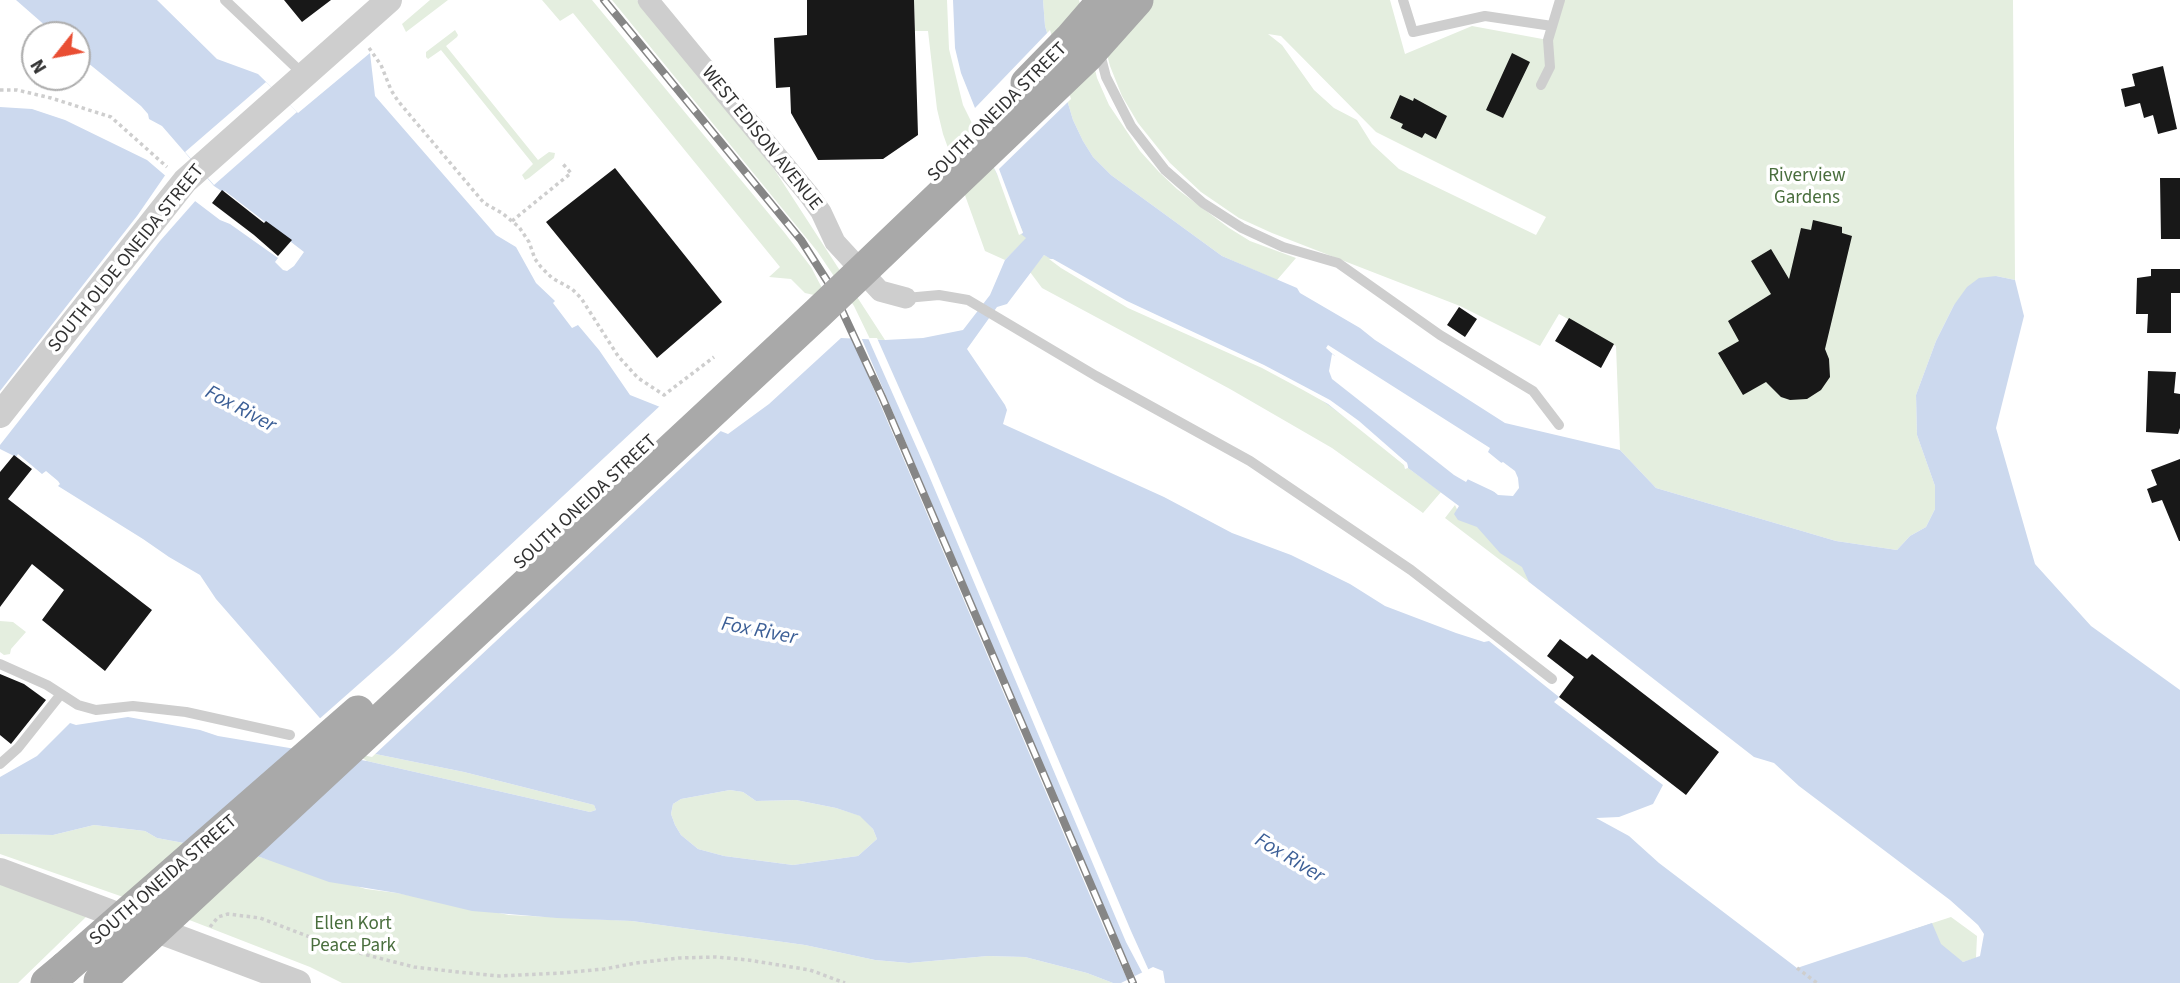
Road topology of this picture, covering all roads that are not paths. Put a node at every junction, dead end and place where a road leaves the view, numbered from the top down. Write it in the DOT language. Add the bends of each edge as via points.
graph roads {
  1 [pos="225,0"];
  2 [pos="388,0"];
  3 [pos="648,0"];
  4 [pos="1088,0"];
  5 [pos="1104,0"];
  6 [pos="1137,0"];
  7 [pos="1403,0"];
  8 [pos="1560,0"];
  9 [pos="1552,26"];
  10 [pos="304,75"];
  11 [pos="1541,85"];
  12 [pos="906,298"];
  13 [pos="0,415"];
  14 [pos="1559,425"];
  15 [pos="0,664"];
  16 [pos="1552,679"];
  17 [pos="61,694"];
  18 [pos="289,735"];
  19 [pos="0,764"];
  20 [pos="0,871"];
  21 [pos="56,975"];
  22 [pos="99,982"];
  23 [pos="298,983"];
  1 -- 10 [label="lane"];
  2 -- 10 [label="street, SOUTH OLDE ONEIDA STREET"];
  3 -- 12 [label="street, WEST EDISON AVENUE" via="809,195 835,242 880,291"];
  4 -- 14 [label="lane" via="1105,77 1131,126 1165,170 1242,228 1283,247 1338,263 1440,335 1533,391"];
  5 -- 21 [label="main road, SOUTH ONEIDA STREET, bridge" via="964,149 815,290 423,654"];
  6 -- 22 [label="main road, SOUTH ONEIDA STREET, bridge" via="1087,57 889,246"];
  7 -- 9 [label="lane" via="1413,32 1485,16"];
  8 -- 9 [label="lane"];
  9 -- 11 [label="lane" via="1550,67"];
  10 -- 13 [label="street, SOUTH OLDE ONEIDA STREET" via="184,175"];
  12 -- 16 [label="lane" via="939,295 968,300 1251,461 1411,570"];
  15 -- 17 [label="lane"];
  17 -- 18 [label="lane" via="96,710 132,706 186,712"];
  17 -- 19 [label="lane"];
  20 -- 23 [label="street"];
}
